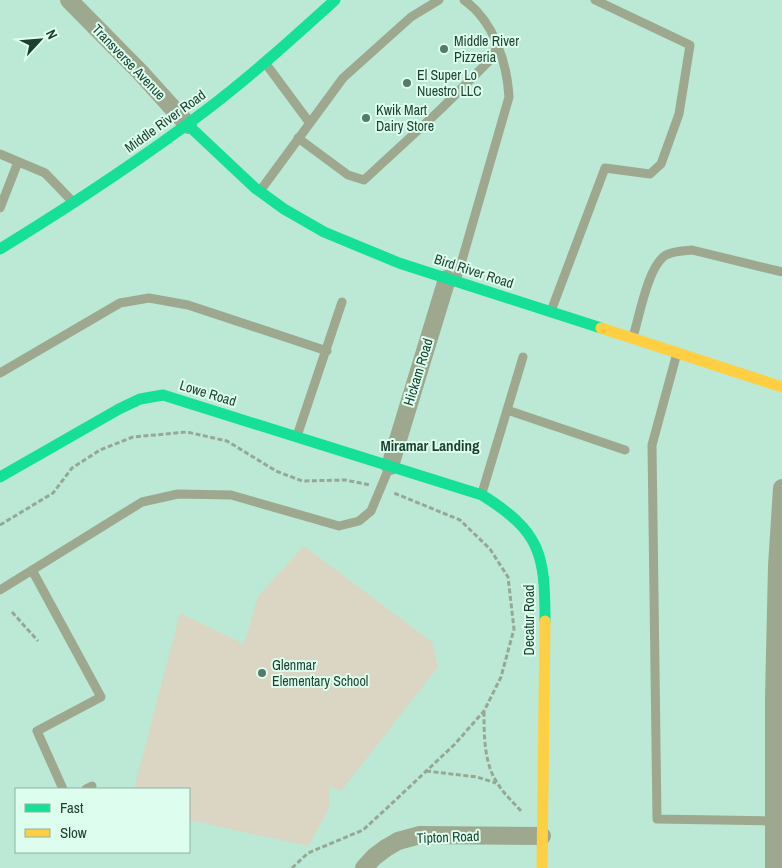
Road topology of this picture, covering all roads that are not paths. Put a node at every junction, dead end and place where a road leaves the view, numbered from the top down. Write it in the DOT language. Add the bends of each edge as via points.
graph roads {
  1 [pos="69,0"];
  2 [pos="335,0"];
  3 [pos="440,0"];
  4 [pos="464,0"];
  5 [pos="595,0"];
  6 [pos="497,46"];
  7 [pos="265,62"];
  8 [pos="309,122"];
  9 [pos="188,125"];
  10 [pos="298,138"];
  11 [pos="0,154"];
  12 [pos="18,162"];
  13 [pos="259,193"];
  14 [pos="74,203"];
  15 [pos="0,208"];
  16 [pos="0,248"];
  17 [pos="782,272"];
  18 [pos="451,280"];
  19 [pos="342,302"];
  20 [pos="550,312"];
  21 [pos="632,338"];
  22 [pos="327,351"];
  23 [pos="677,353"];
  24 [pos="523,357"];
  25 [pos="0,373"];
  26 [pos="782,387"];
  27 [pos="507,410"];
  28 [pos="296,436"];
  29 [pos="624,450"];
  30 [pos="390,466"];
  31 [pos="0,477"];
  32 [pos="782,488"];
  33 [pos="482,495"];
  34 [pos="32,570"];
  35 [pos="0,590"];
  36 [pos="778,698"];
  37 [pos="63,788"];
  38 [pos="779,821"];
  39 [pos="542,836"];
  40 [pos="364,868"];
  41 [pos="542,868"];
  42 [pos="774,868"];
  1 -- 9 [label="street, Transverse Avenue"];
  2 -- 7 [label="street, Middle River Road"];
  3 -- 8 [label="lane" via="411,17 360,61"];
  4 -- 6 [label="lane" via="485,22"];
  5 -- 20 [label="lane" via="690,45 679,114 661,164 650,174 605,168"];
  6 -- 10 [label="lane" via="492,58 364,180 348,175"];
  6 -- 18 [label="lane" via="508,76 509,97"];
  7 -- 8 [label="lane"];
  7 -- 9 [label="street, Middle River Road"];
  8 -- 10 [label="lane"];
  9 -- 13 [label="street, Bird River Road"];
  9 -- 14 [label="street, Middle River Road"];
  10 -- 13 [label="lane"];
  11 -- 12 [label="lane"];
  12 -- 14 [label="lane" via="45,173"];
  12 -- 15 [label="lane"];
  13 -- 18 [label="street, Bird River Road" via="346,241"];
  14 -- 16 [label="street, Middle River Road"];
  17 -- 21 [label="lane" via="692,250 666,255 652,272"];
  18 -- 20 [label="street, Bird River Road"];
  18 -- 30 [label="street, Hickam Road"];
  19 -- 22 [label="lane"];
  20 -- 21 [label="street, Bird River Road"];
  21 -- 23 [label="street, Bird River Road"];
  22 -- 25 [label="lane" via="188,305 149,298 120,302"];
  22 -- 28 [label="lane"];
  23 -- 26 [label="street, Bird River Road"];
  23 -- 38 [label="lane" via="652,445 656,819"];
  24 -- 27 [label="lane"];
  27 -- 29 [label="lane"];
  27 -- 33 [label="lane"];
  28 -- 30 [label="street, Lowe Road"];
  28 -- 31 [label="street, Lowe Road" via="163,395 140,399 119,409"];
  30 -- 33 [label="street, Decatur Road"];
  30 -- 34 [label="lane" via="371,511 359,521 339,526 231,495 178,494 142,502"];
  32 -- 36 [label="street" via="777,566"];
  33 -- 39 [label="street, Decatur Road" via="523,524 542,558 545,582"];
  34 -- 35 [label="lane"];
  34 -- 37 [label="lane" via="101,697 38,731"];
  36 -- 38 [label="street"];
  38 -- 42 [label="street"];
  39 -- 40 [label="street, Tipton Road" via="420,835 386,848"];
  39 -- 41 [label="street, Decatur Road"];
}
